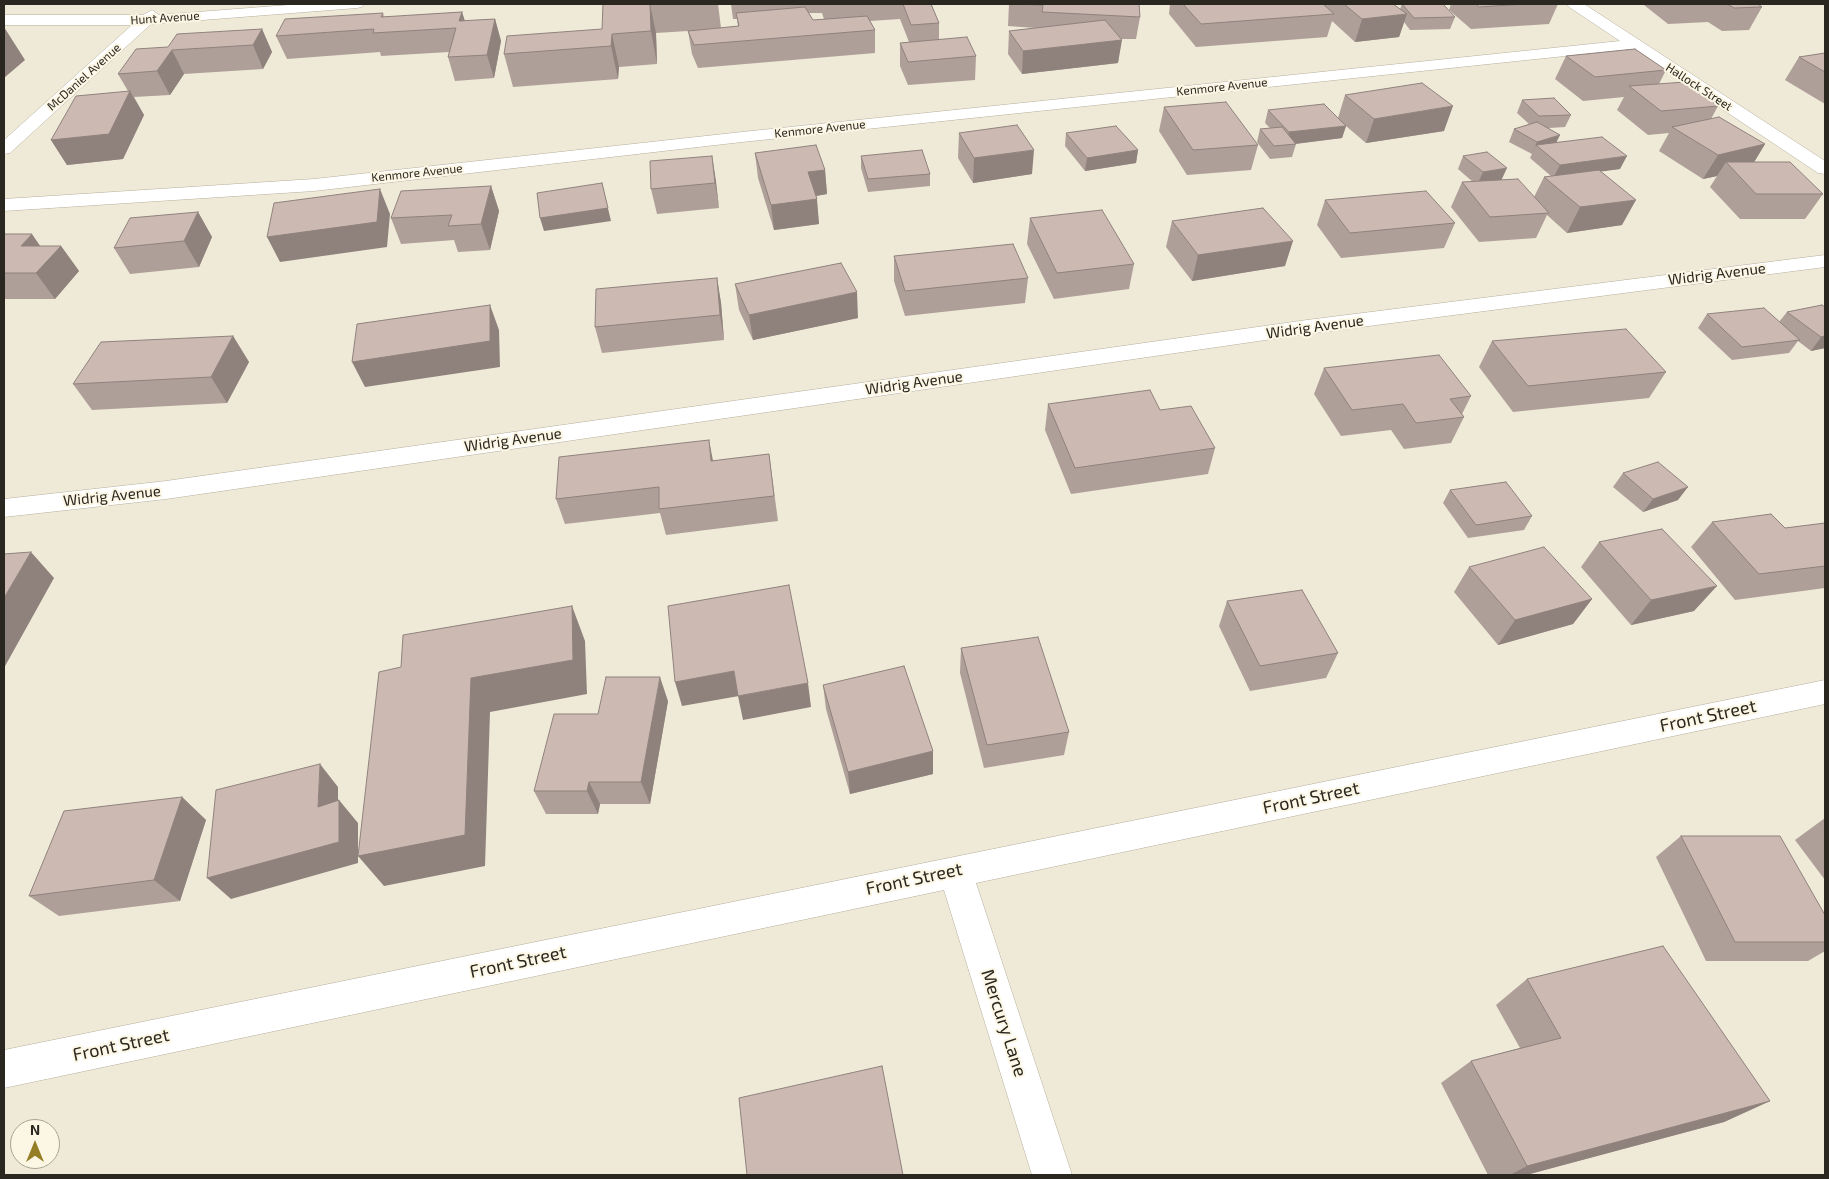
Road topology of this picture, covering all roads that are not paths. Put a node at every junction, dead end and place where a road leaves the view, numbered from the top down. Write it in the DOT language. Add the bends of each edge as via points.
graph roads {
  1 [pos="164,4"];
  2 [pos="357,4"];
  3 [pos="1574,4"];
  4 [pos="4,20"];
  5 [pos="147,20"];
  6 [pos="1635,44"];
  7 [pos="4,149"];
  8 [pos="1825,169"];
  9 [pos="4,206"];
  10 [pos="1825,260"];
  11 [pos="4,508"];
  12 [pos="1825,692"];
  13 [pos="955,871"];
  14 [pos="4,1070"];
  15 [pos="1052,1175"];
  1 -- 5 [label="street, McDaniel Avenue"];
  2 -- 5 [label="street, Hunt Avenue"];
  3 -- 6 [label="street, Hallock Street"];
  4 -- 5 [label="street, Hunt Avenue"];
  5 -- 7 [label="street, McDaniel Avenue"];
  6 -- 8 [label="street, Hallock Street"];
  6 -- 9 [label="street, Kenmore Avenue" via="314,185"];
  10 -- 11 [label="street, Widrig Avenue" via="1308,327 166,490"];
  12 -- 13 [label="street, Front Street"];
  13 -- 14 [label="street, Front Street"];
  13 -- 15 [label="street, Mercury Lane"];
}
